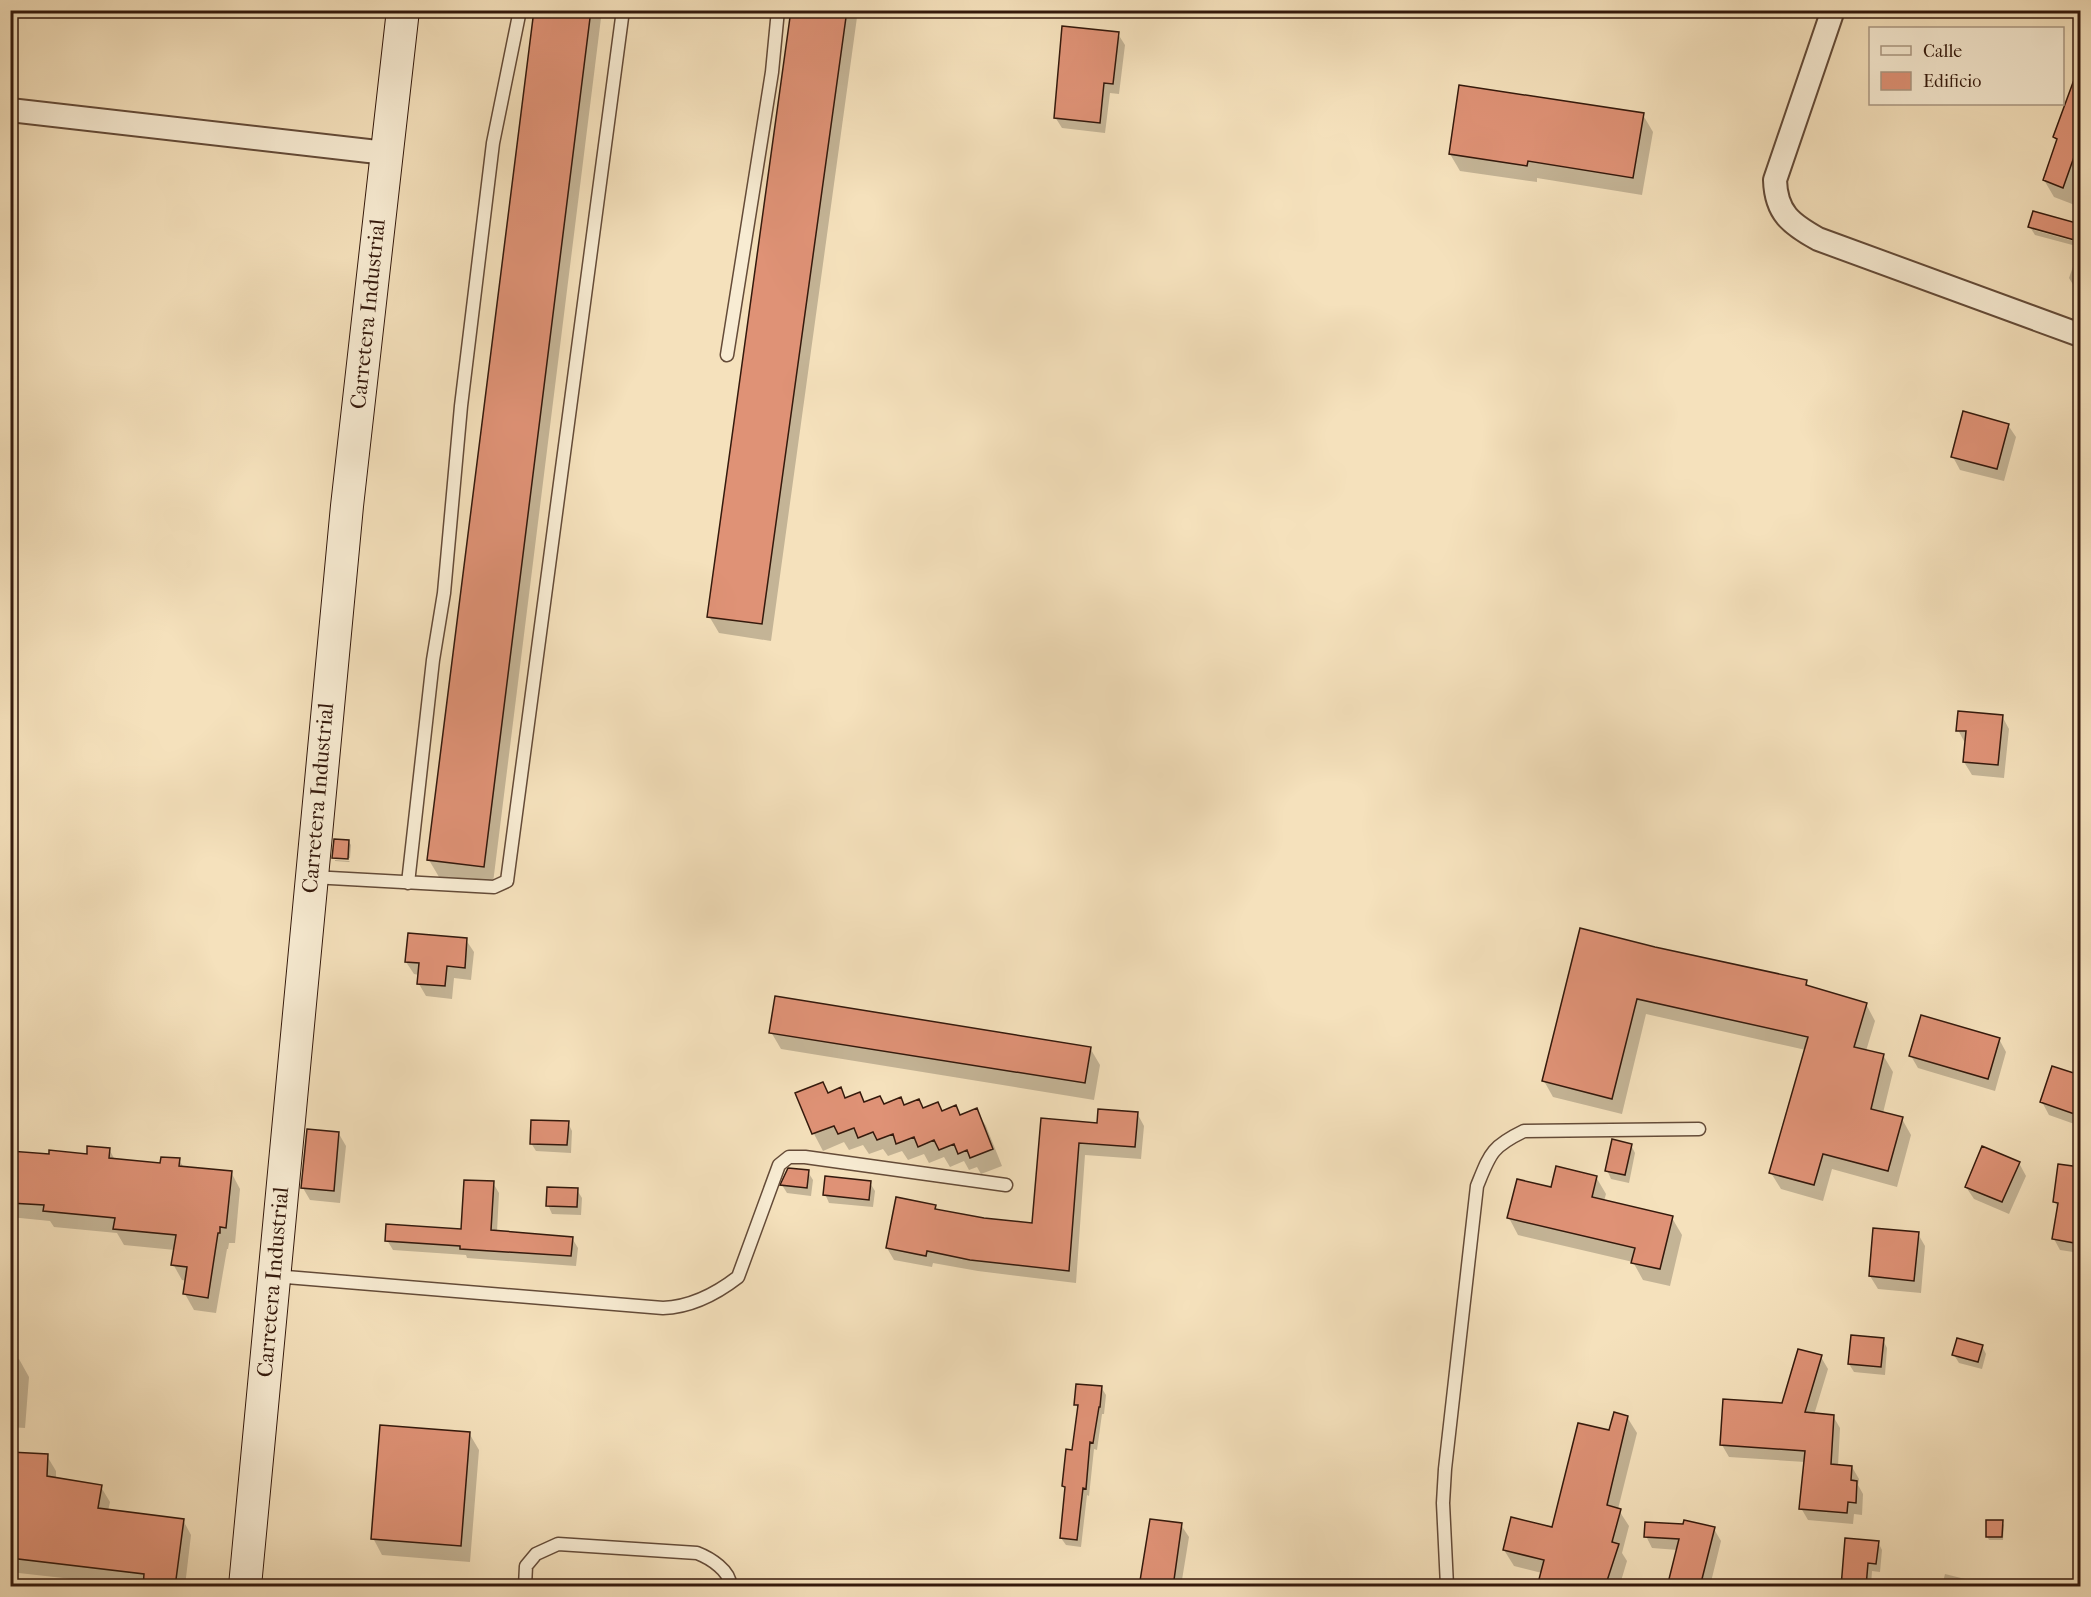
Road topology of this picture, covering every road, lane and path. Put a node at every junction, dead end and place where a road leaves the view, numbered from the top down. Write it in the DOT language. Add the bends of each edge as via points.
graph roads {
  1 [pos="403,10"];
  2 [pos="520,10"];
  3 [pos="623,10"];
  4 [pos="778,10"];
  5 [pos="1833,10"];
  6 [pos="10,110"];
  7 [pos="386,153"];
  8 [pos="2080,335"];
  9 [pos="727,355"];
  10 [pos="311,877"];
  11 [pos="408,883"];
  12 [pos="1699,1129"];
  13 [pos="1006,1185"];
  14 [pos="274,1276"];
  15 [pos="245,1587"];
  16 [pos="525,1587"];
  17 [pos="730,1587"];
  18 [pos="1447,1587"];
  1 -- 7 [label="main road, Carretera Industrial"];
  2 -- 11 [label="lane" via="491,164"];
  3 -- 11 [label="lane" via="507,881 494,887"];
  4 -- 9 [label="lane" via="772,72"];
  5 -- 8 [label="street" via="1775,180 1775,198 1785,215 1795,226 1818,239"];
  6 -- 7 [label="street"];
  7 -- 10 [label="main road, Carretera Industrial"];
  10 -- 11 [label="lane"];
  10 -- 14 [label="main road, Carretera Industrial"];
  12 -- 18 [label="lane" via="1524,1131 1502,1141 1488,1158 1477,1186 1445,1469"];
  13 -- 14 [label="lane" via="789,1157 779,1165 738,1277 722,1289 681,1307"];
  14 -- 15 [label="main road, Carretera Industrial"];
  16 -- 17 [label="lane" via="526,1566 536,1554 558,1544 698,1553 727,1575"];
}
